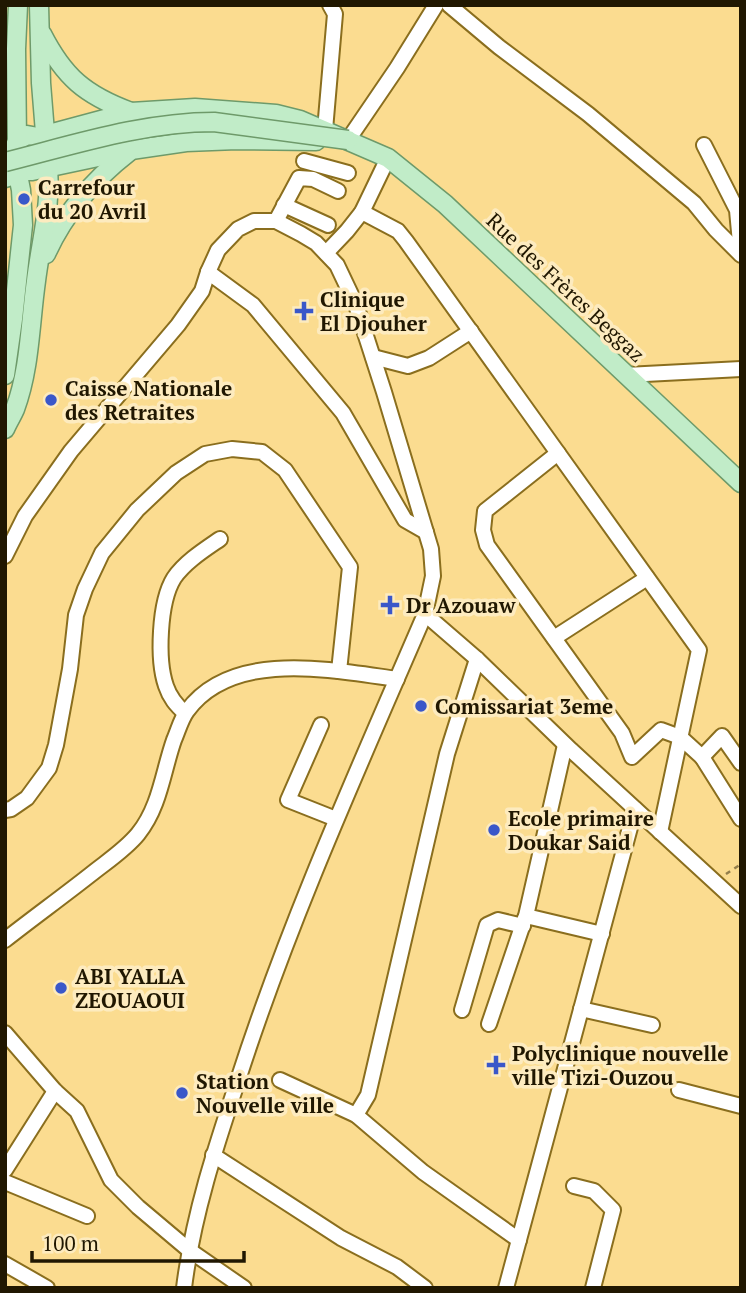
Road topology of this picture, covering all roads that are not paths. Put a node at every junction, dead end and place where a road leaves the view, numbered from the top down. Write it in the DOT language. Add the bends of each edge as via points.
graph roads {
  1 [pos="18,5"];
  2 [pos="38,5"];
  3 [pos="330,5"];
  4 [pos="436,5"];
  5 [pos="449,5"];
  6 [pos="39,29"];
  7 [pos="16,48"];
  8 [pos="5,83"];
  9 [pos="131,112"];
  10 [pos="325,130"];
  11 [pos="348,140"];
  12 [pos="309,141"];
  13 [pos="704,145"];
  14 [pos="131,150"];
  15 [pos="26,157"];
  16 [pos="388,158"];
  17 [pos="304,161"];
  18 [pos="348,173"];
  19 [pos="299,178"];
  20 [pos="338,191"];
  21 [pos="284,205"];
  22 [pos="362,212"];
  23 [pos="276,221"];
  24 [pos="328,225"];
  25 [pos="326,253"];
  26 [pos="741,255"];
  27 [pos="208,272"];
  28 [pos="36,280"];
  29 [pos="5,316"];
  30 [pos="471,331"];
  31 [pos="10,344"];
  32 [pos="373,357"];
  33 [pos="741,369"];
  34 [pos="626,374"];
  35 [pos="5,375"];
  36 [pos="5,429"];
  37 [pos="558,453"];
  38 [pos="741,483"];
  39 [pos="426,532"];
  40 [pos="220,539"];
  41 [pos="5,556"];
  42 [pos="647,578"];
  43 [pos="425,614"];
  44 [pos="554,638"];
  45 [pos="477,659"];
  46 [pos="339,671"];
  47 [pos="397,679"];
  48 [pos="185,712"];
  49 [pos="321,725"];
  50 [pos="680,737"];
  51 [pos="565,745"];
  52 [pos="702,757"];
  53 [pos="741,764"];
  54 [pos="635,809"];
  55 [pos="5,810"];
  56 [pos="336,819"];
  57 [pos="741,819"];
  58 [pos="660,832"];
  59 [pos="741,906"];
  60 [pos="524,921"];
  61 [pos="601,934"];
  62 [pos="5,940"];
  63 [pos="581,1009"];
  64 [pos="462,1010"];
  65 [pos="489,1024"];
  66 [pos="652,1025"];
  67 [pos="5,1033"];
  68 [pos="280,1080"];
  69 [pos="679,1090"];
  70 [pos="55,1091"];
  71 [pos="741,1106"];
  72 [pos="356,1115"];
  73 [pos="213,1155"];
  74 [pos="5,1170"];
  75 [pos="5,1182"];
  76 [pos="574,1186"];
  77 [pos="87,1216"];
  78 [pos="519,1240"];
  79 [pos="189,1250"];
  80 [pos="5,1264"];
  81 [pos="47,1288"];
  82 [pos="184,1288"];
  83 [pos="244,1288"];
  84 [pos="425,1288"];
  85 [pos="506,1288"];
  86 [pos="593,1288"];
  1 -- 7 [label="main road"];
  2 -- 6 [label="main road"];
  3 -- 10 [label="street" via="335,14"];
  4 -- 11 [label="street"];
  5 -- 26 [label="street" via="694,202"];
  6 -- 9 [label="main road" via="65,71 84,89"];
  6 -- 15 [label="main road"];
  7 -- 8 [label="main road"];
  7 -- 15 [label="main road"];
  9 -- 10 [label="main road, Rue des Frères Beggaz" via="195,108 276,114"];
  9 -- 15 [label="main road"];
  10 -- 11 [label="main road, Rue des Frères Beggaz"];
  11 -- 12 [label="main road"];
  11 -- 15 [label="main road, bridge" via="198,122 144,129"];
  11 -- 16 [label="main road, Rue des Frères Beggaz"];
  12 -- 14 [label="main road" via="186,142"];
  12 -- 17 [label="street"];
  13 -- 26 [label="street" via="737,210"];
  14 -- 15 [label="main road"];
  14 -- 28 [label="main road" via="80,198 54,237"];
  15 -- 28 [label="main road" via="49,199"];
  15 -- 31 [label="main road"];
  16 -- 22 [label="street"];
  16 -- 34 [label="main road, Rue des Frères Beggaz" via="445,204"];
  17 -- 18 [label="street"];
  17 -- 19 [label="street"];
  19 -- 20 [label="street"];
  19 -- 21 [label="street"];
  21 -- 23 [label="street"];
  21 -- 24 [label="street"];
  22 -- 25 [label="street"];
  22 -- 30 [label="street" via="398,232"];
  23 -- 25 [label="street"];
  23 -- 27 [label="street" via="254,222 238,229 218,250"];
  25 -- 32 [label="street" via="356,304"];
  27 -- 39 [label="street" via="253,305 343,413 405,520"];
  27 -- 41 [label="street" via="202,291 178,326 51,477"];
  28 -- 36 [label="main road" via="23,379"];
  29 -- 31 [label="main road"];
  30 -- 32 [label="street" via="408,366"];
  30 -- 37 [label="street"];
  31 -- 35 [label="main road"];
  32 -- 39 [label="street"];
  33 -- 34 [label="street"];
  34 -- 38 [label="main road, Rue des Frères Beggaz"];
  37 -- 42 [label="street"];
  37 -- 44 [label="street" via="485,511 483,530 487,545"];
  39 -- 43 [label="street" via="433,576"];
  40 -- 48 [label="street" via="174,578 165,600 161,654 166,685 174,703"];
  42 -- 44 [label="street"];
  42 -- 50 [label="street" via="699,650"];
  43 -- 45 [label="street"];
  43 -- 47 [label="street"];
  44 -- 50 [label="street" via="622,733 632,757 662,730"];
  45 -- 51 [label="street"];
  45 -- 72 [label="street" via="447,754 368,1095"];
  46 -- 47 [label="street"];
  46 -- 48 [label="street" via="258,671 227,679 203,693"];
  46 -- 55 [label="street" via="349,567 285,470 262,452 232,449 205,454 147,500 102,553 76,615 49,768 27,798"];
  47 -- 56 [label="street"];
  48 -- 62 [label="street" via="152,811 139,833"];
  49 -- 56 [label="street" via="288,800"];
  50 -- 52 [label="street"];
  50 -- 58 [label="street"];
  51 -- 54 [label="street"];
  51 -- 60 [label="street"];
  52 -- 53 [label="street" via="722,737"];
  52 -- 57 [label="street"];
  54 -- 58 [label="street"];
  54 -- 61 [label="street"];
  56 -- 73 [label="street" via="255,1026"];
  58 -- 59 [label="street"];
  60 -- 61 [label="street"];
  60 -- 64 [label="street" via="498,920 487,925"];
  60 -- 65 [label="street"];
  61 -- 63 [label="street"];
  63 -- 66 [label="street"];
  63 -- 78 [label="street"];
  67 -- 70 [label="street"];
  68 -- 72 [label="street"];
  69 -- 71 [label="street"];
  70 -- 74 [label="street"];
  70 -- 79 [label="street" via="76,1111 111,1180"];
  72 -- 78 [label="street" via="423,1172"];
  73 -- 79 [label="street"];
  73 -- 84 [label="street"];
  75 -- 77 [label="street"];
  76 -- 86 [label="street" via="594,1191 613,1210"];
  78 -- 85 [label="street"];
  79 -- 82 [label="street"];
  79 -- 83 [label="street"];
  80 -- 81 [label="street"];
}
